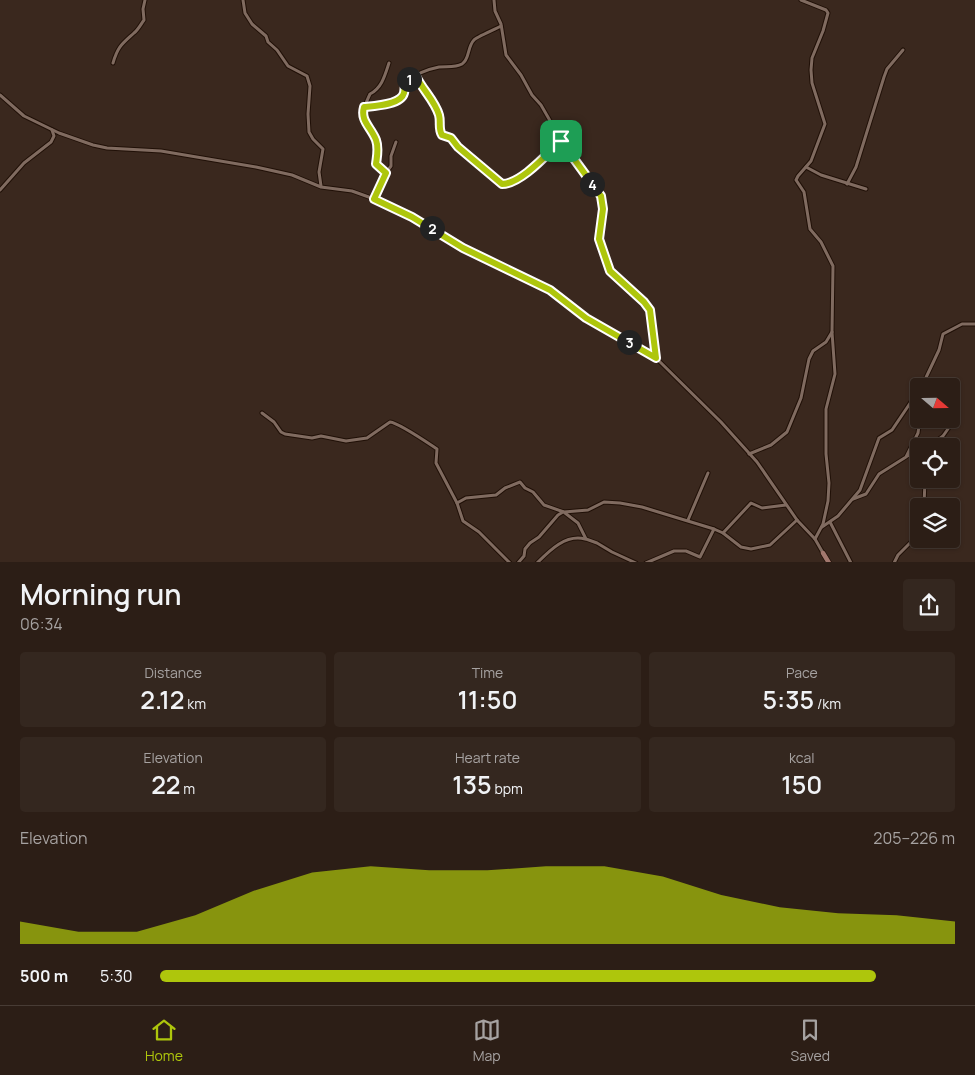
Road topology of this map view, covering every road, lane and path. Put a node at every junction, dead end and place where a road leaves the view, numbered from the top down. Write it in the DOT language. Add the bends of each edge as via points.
graph roads {
  1 [pos="145,0"];
  2 [pos="243,0"];
  3 [pos="494,0"];
  4 [pos="801,0"];
  5 [pos="502,26"];
  6 [pos="903,50"];
  7 [pos="113,62"];
  8 [pos="389,63"];
  9 [pos="416,76"];
  10 [pos="0,95"];
  11 [pos="364,107"];
  12 [pos="51,129"];
  13 [pos="561,141"];
  14 [pos="396,142"];
  15 [pos="806,167"];
  16 [pos="386,173"];
  17 [pos="847,184"];
  18 [pos="321,186"];
  19 [pos="866,189"];
  20 [pos="0,190"];
  21 [pos="374,199"];
  22 [pos="975,324"];
  23 [pos="832,332"];
  24 [pos="656,358"];
  25 [pos="926,378"];
  26 [pos="910,403"];
  27 [pos="262,413"];
  28 [pos="919,428"];
  29 [pos="949,428"];
  30 [pos="940,438"];
  31 [pos="749,454"];
  32 [pos="910,455"];
  33 [pos="906,457"];
  34 [pos="708,473"];
  35 [pos="852,499"];
  36 [pos="457,504"];
  37 [pos="786,504"];
  38 [pos="564,512"];
  39 [pos="688,520"];
  40 [pos="797,520"];
  41 [pos="830,522"];
  42 [pos="821,528"];
  43 [pos="714,529"];
  44 [pos="723,534"];
  45 [pos="586,539"];
  46 [pos="815,539"];
  47 [pos="910,543"];
  48 [pos="823,553"];
  49 [pos="510,562"];
  50 [pos="518,562"];
  51 [pos="537,562"];
  52 [pos="636,562"];
  53 [pos="646,562"];
  54 [pos="829,562"];
  55 [pos="851,562"];
  56 [pos="894,562"];
  1 -- 7 [label="street" via="144,20 123,41"];
  2 -- 18 [label="street" via="245,13 252,24 266,36 288,66 308,77 309,132 324,149 318,175"];
  3 -- 5 [label="street"];
  4 -- 15 [label="street" via="828,13 811,70 825,124"];
  5 -- 9 [label="street" via="475,38 466,59 459,65 436,68"];
  5 -- 13 [label="street" via="506,55 541,105"];
  6 -- 17 [label="street" via="884,77 856,167"];
  8 -- 11 [label="street" via="382,83 370,94"];
  9 -- 11 [label="street" via="406,81 404,93 397,100"];
  9 -- 13 [label="street" via="438,114 442,135 451,138 502,184 522,176"];
  10 -- 12 [label="street" via="24,116"];
  11 -- 16 [label="street" via="362,117 377,144 376,164"];
  12 -- 18 [label="street" via="100,147 205,158 292,175"];
  12 -- 20 [label="street" via="52,142 24,163"];
  13 -- 24 [label="street" via="601,196 603,209 599,239 607,266 650,310"];
  14 -- 16 [label="street" via="391,166"];
  15 -- 17 [label="street"];
  15 -- 23 [label="street" via="796,180 804,192 810,229 833,266"];
  16 -- 21 [label="street"];
  17 -- 19 [label="street"];
  18 -- 21 [label="street" via="344,189"];
  21 -- 24 [label="street" via="412,217 463,248 550,290 586,318"];
  22 -- 25 [label="street" via="962,324 944,334"];
  23 -- 31 [label="street" via="826,342 813,350 801,398 787,432 771,445"];
  23 -- 42 [label="street" via="835,374 826,409 829,491"];
  24 -- 31 [label="street"];
  26 -- 35 [label="street" via="892,430 879,438 861,489"];
  27 -- 36 [label="street" via="284,434 346,441 367,438 394,422 437,449 436,463"];
  28 -- 33 [label="street"];
  29 -- 30 [label="street"];
  31 -- 37 [label="street"];
  32 -- 33 [label="street"];
  33 -- 35 [label="street" via="879,474 866,494"];
  34 -- 39 [label="street"];
  35 -- 41 [label="street"];
  36 -- 38 [label="street" via="466,498 496,495 520,482 544,506"];
  36 -- 49 [label="street" via="464,523 479,532"];
  37 -- 40 [label="street"];
  37 -- 44 [label="street" via="760,508 750,503"];
  38 -- 39 [label="street" via="588,510 606,502 638,506"];
  38 -- 45 [label="street" via="578,523"];
  38 -- 50 [label="street" via="558,514 540,537 530,543"];
  39 -- 43 [label="street"];
  40 -- 44 [label="street" via="765,547 742,548"];
  40 -- 46 [label="street"];
  41 -- 42 [label="street"];
  41 -- 55 [label="street"];
  42 -- 46 [label="street"];
  43 -- 44 [label="street"];
  43 -- 53 [label="street" via="700,557 686,551 674,551"];
  45 -- 51 [label="street" via="569,539 552,548"];
  45 -- 52 [label="street"];
  46 -- 48 [label="street"];
  47 -- 56 [label="street"];
  48 -- 54 [label="street"];
}
